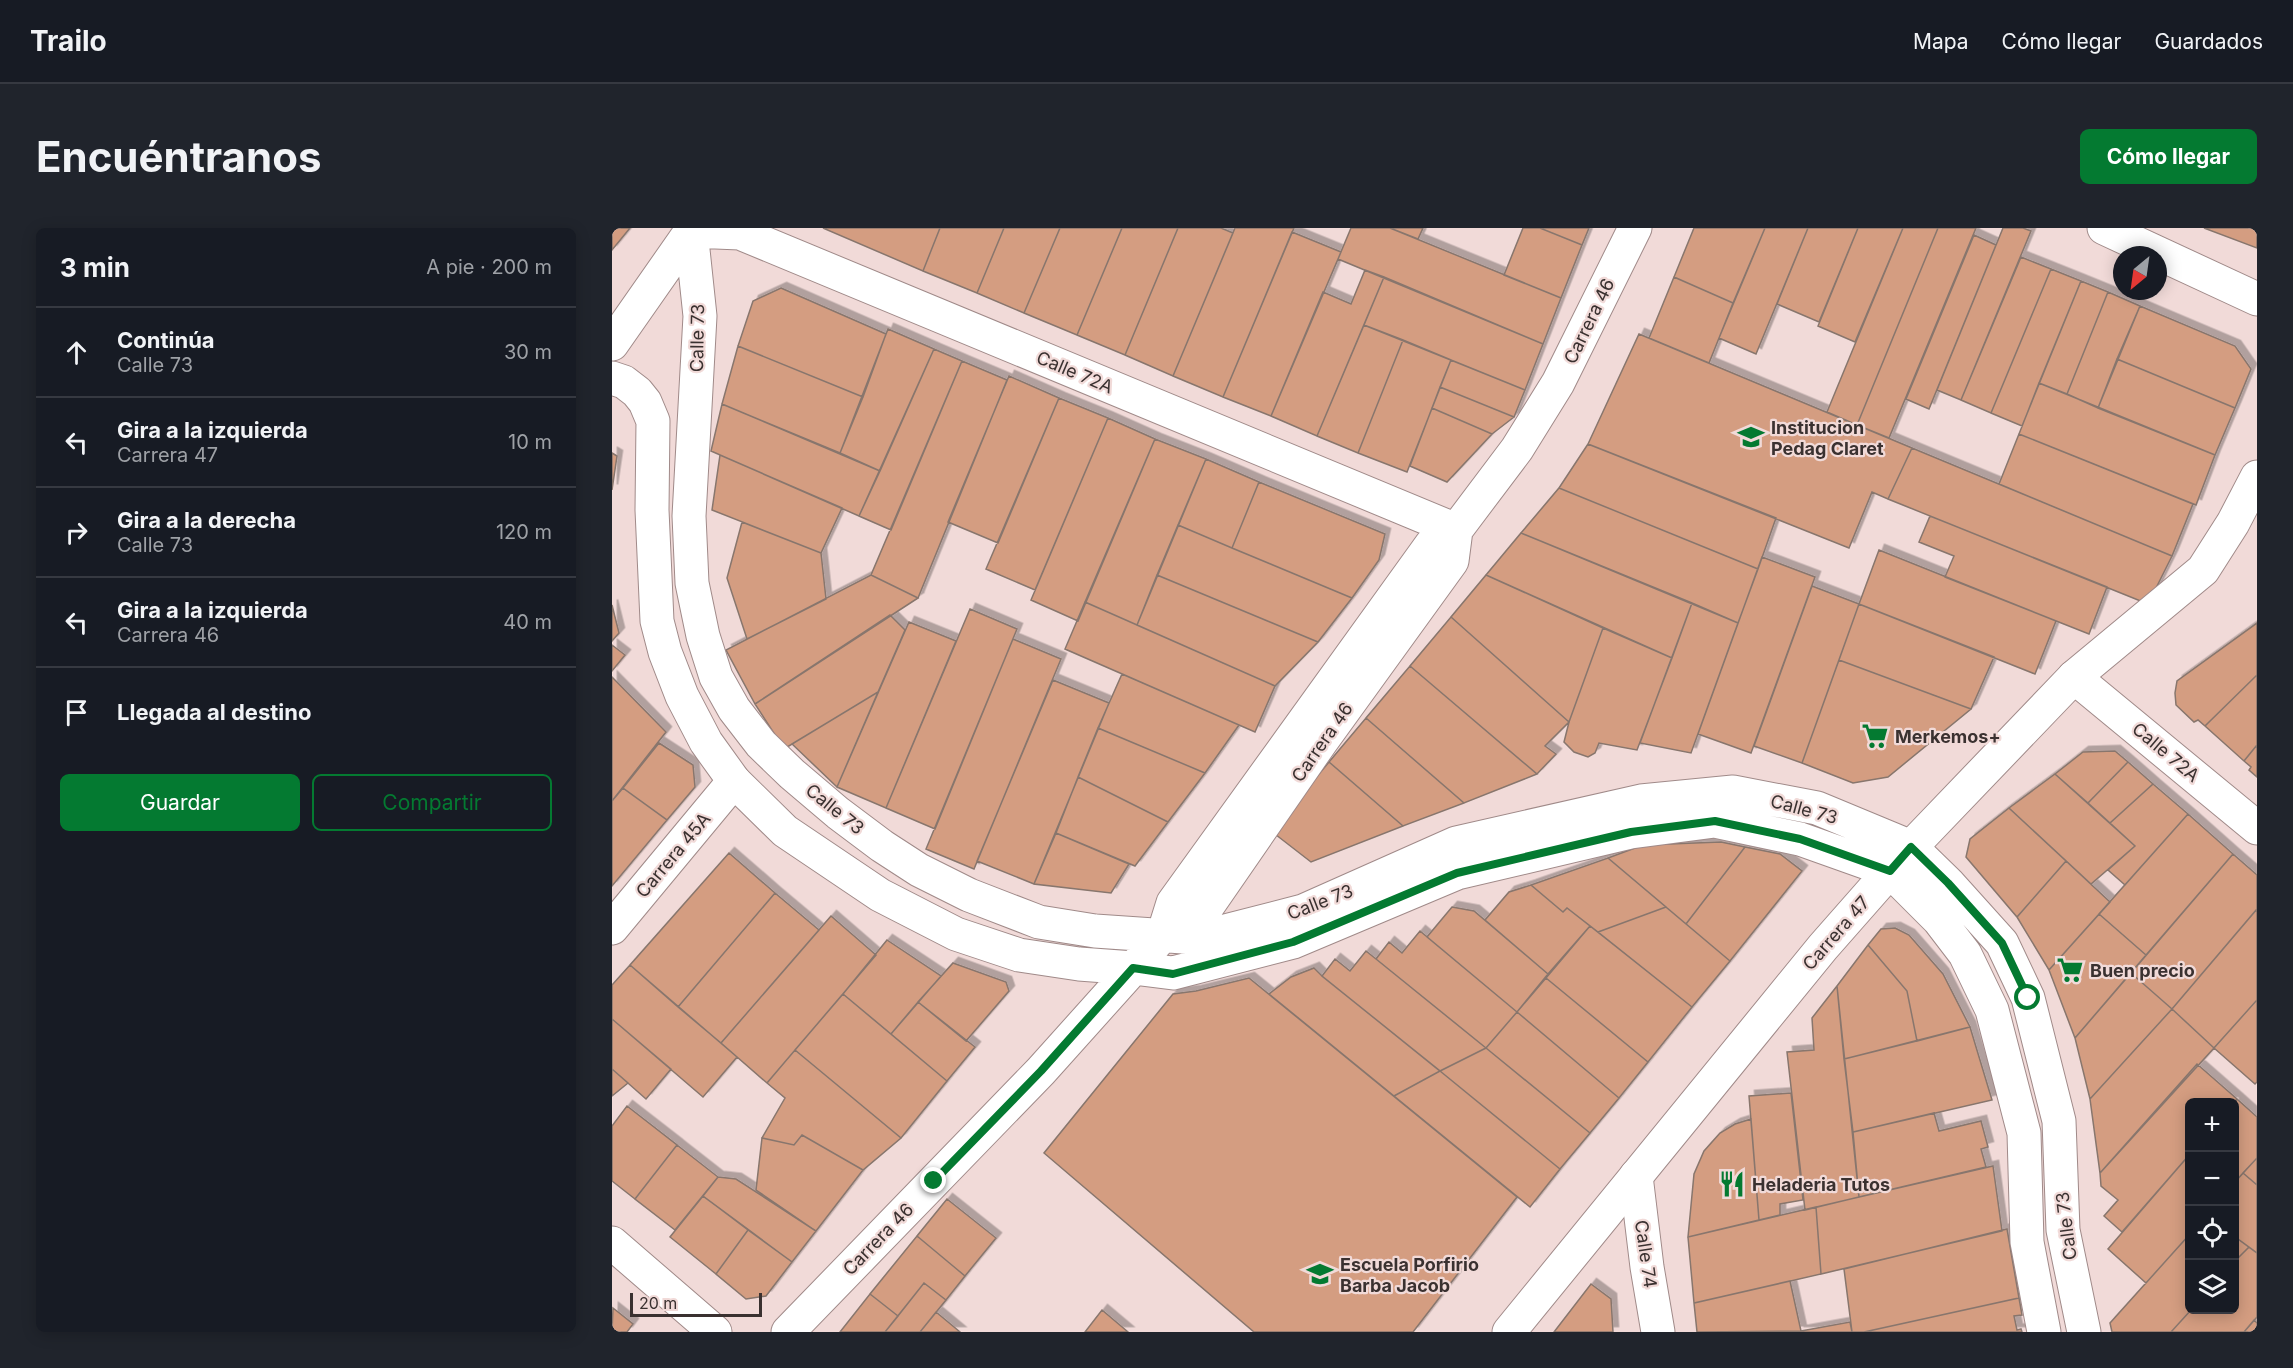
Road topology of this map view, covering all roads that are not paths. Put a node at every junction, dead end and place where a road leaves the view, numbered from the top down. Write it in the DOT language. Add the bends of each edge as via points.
graph roads {
  1 [pos="1635,228"];
  2 [pos="2104,228"];
  3 [pos="691,231"];
  4 [pos="2257,299"];
  5 [pos="612,344"];
  6 [pos="612,378"];
  7 [pos="690,463"];
  8 [pos="654,465"];
  9 [pos="2257,477"];
  10 [pos="1456,530"];
  11 [pos="2074,677"];
  12 [pos="734,782"];
  13 [pos="2257,828"];
  14 [pos="1911,847"];
  15 [pos="920,870"];
  16 [pos="1890,871"];
  17 [pos="901,906"];
  18 [pos="612,928"];
  19 [pos="1163,935"];
  20 [pos="1133,968"];
  21 [pos="1636,1176"];
  22 [pos="612,1243"];
  23 [pos="716,1332"];
  24 [pos="788,1332"];
  25 [pos="1509,1332"];
  26 [pos="1658,1332"];
  27 [pos="2044,1332"];
  28 [pos="2084,1332"];
  1 -- 10 [label="street, Carrera 46" via="1558,383 1517,449"];
  2 -- 4 [label="street"];
  3 -- 5 [label="street"];
  3 -- 7 [label="street, Calle 73" via="700,316"];
  3 -- 10 [label="street, Calle 72A" via="740,233"];
  6 -- 8 [label="street, Calle 73" via="624,382 645,402 653,421"];
  7 -- 8 [label="street"];
  7 -- 15 [label="street, Calle 73" via="692,583 703,636 734,709 761,744 792,774 838,813"];
  8 -- 12 [label="street, Calle 73" via="657,621 682,696 706,742"];
  9 -- 11 [label="street, Carrera 47" via="2203,570"];
  10 -- 19 [label="street, Carrera 46" via="1431,545 1340,670 1173,903"];
  11 -- 13 [label="street, Calle 72A"];
  11 -- 14 [label="street, Carrera 47"];
  12 -- 17 [label="street, Calle 73" via="785,831"];
  12 -- 18 [label="street, Carrera 45A"];
  14 -- 16 [label="street, Carrera 47"];
  14 -- 19 [label="street, Calle 73" via="1817,808 1733,792 1641,801 1456,843 1303,911 1198,938"];
  14 -- 28 [label="street, Calle 73" via="2002,943 2028,998 2059,1121 2063,1230"];
  15 -- 17 [label="street"];
  15 -- 19 [label="street, Calle 73" via="969,896 1039,922 1095,931"];
  16 -- 20 [label="street, Calle 73" via="1800,839 1715,821 1631,832 1457,873 1293,942 1173,974"];
  16 -- 21 [label="street, Carrera 47"];
  16 -- 27 [label="street, Calle 73" via="1939,920 1965,954 1992,1010 2024,1133 2027,1242"];
  17 -- 20 [label="street, Calle 73" via="956,934 1019,955"];
  19 -- 20 [label="street, Carrera 46"];
  20 -- 24 [label="street, Carrera 46" via="1041,1071"];
  21 -- 25 [label="street, Carrera 47"];
  21 -- 26 [label="street, Calle 74"];
  22 -- 23 [label="street"];
}
